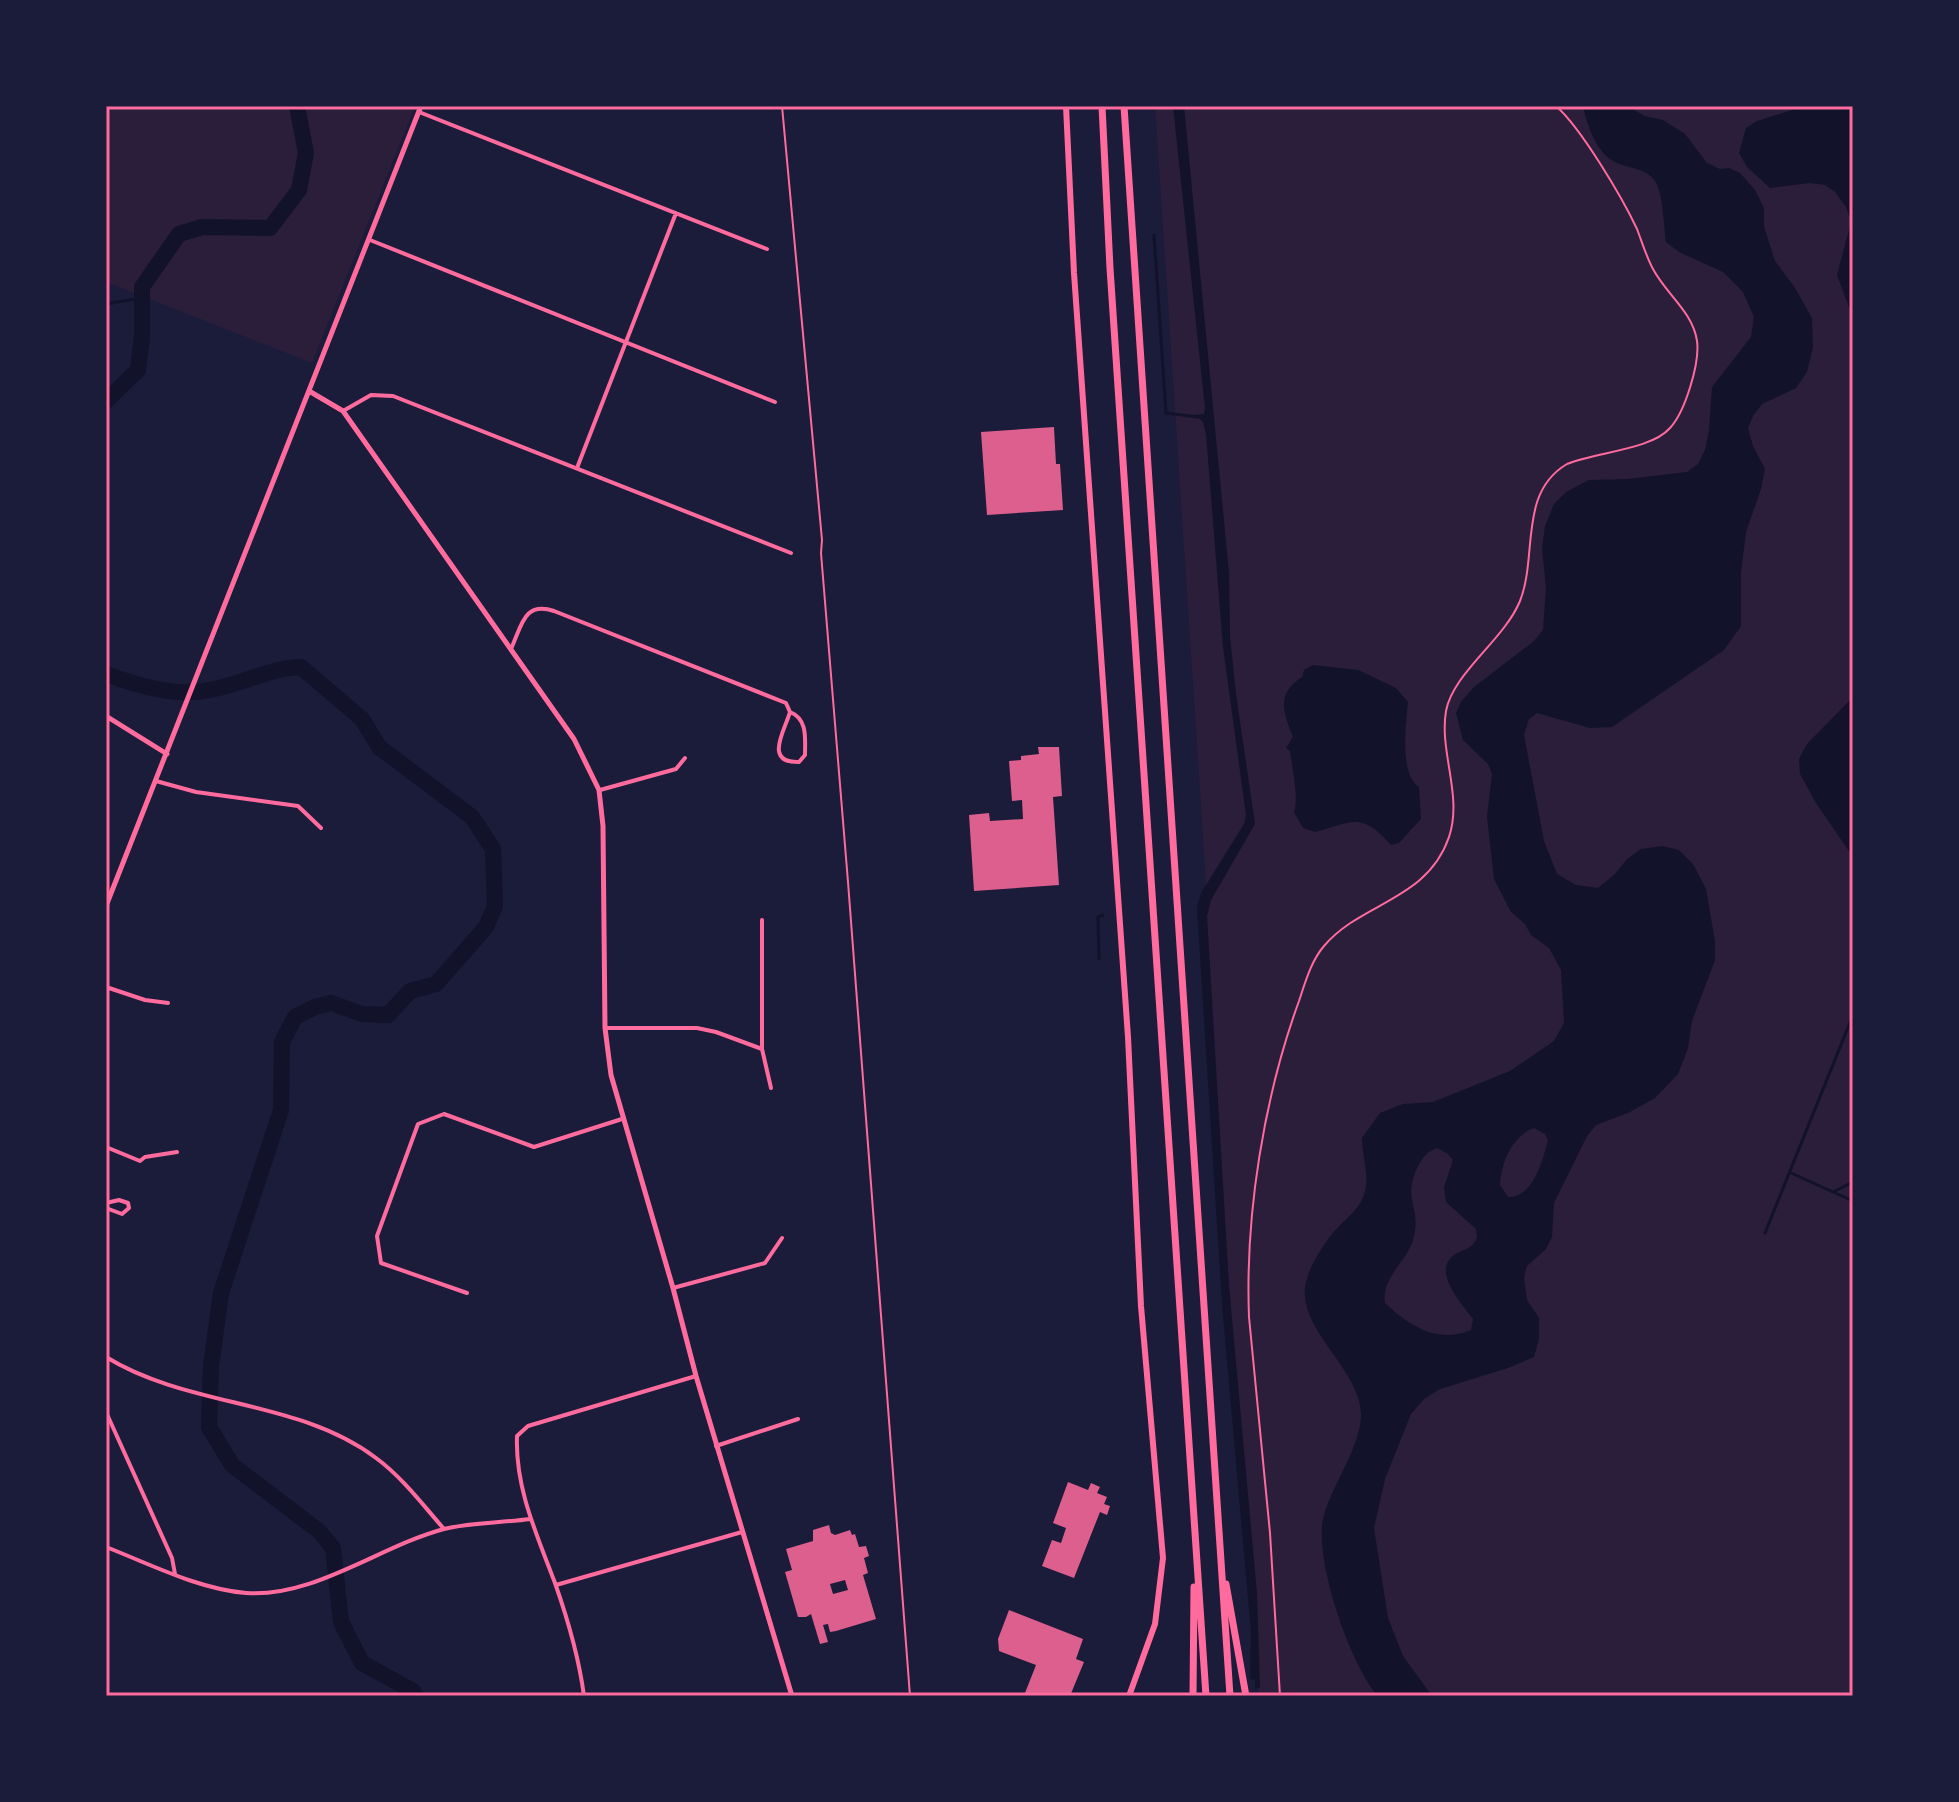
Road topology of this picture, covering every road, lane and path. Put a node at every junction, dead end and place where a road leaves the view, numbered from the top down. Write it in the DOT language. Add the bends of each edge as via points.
graph roads {
  1 [pos="782,106"];
  2 [pos="1066,106"];
  3 [pos="1102,106"];
  4 [pos="1124,106"];
  5 [pos="1556,106"];
  6 [pos="420,109"];
  7 [pos="676,213"];
  8 [pos="370,240"];
  9 [pos="767,249"];
  10 [pos="626,343"];
  11 [pos="309,391"];
  12 [pos="775,402"];
  13 [pos="343,411"];
  14 [pos="576,468"];
  15 [pos="791,553"];
  16 [pos="511,649"];
  17 [pos="790,712"];
  18 [pos="106,716"];
  19 [pos="167,754"];
  20 [pos="685,758"];
  21 [pos="156,781"];
  22 [pos="599,790"];
  23 [pos="321,828"];
  24 [pos="106,906"];
  25 [pos="762,920"];
  26 [pos="106,987"];
  27 [pos="168,1003"];
  28 [pos="605,1028"];
  29 [pos="762,1049"];
  30 [pos="771,1088"];
  31 [pos="622,1119"];
  32 [pos="106,1147"];
  33 [pos="177,1152"];
  34 [pos="106,1206"];
  35 [pos="782,1238"];
  36 [pos="673,1288"];
  37 [pos="467,1293"];
  38 [pos="106,1357"];
  39 [pos="696,1376"];
  40 [pos="106,1412"];
  41 [pos="798,1419"];
  42 [pos="716,1446"];
  43 [pos="530,1519"];
  44 [pos="444,1529"];
  45 [pos="742,1532"];
  46 [pos="1195,1545"];
  47 [pos="1219,1545"];
  48 [pos="106,1547"];
  49 [pos="175,1574"];
  50 [pos="556,1585"];
  51 [pos="584,1696"];
  52 [pos="792,1696"];
  53 [pos="910,1696"];
  54 [pos="1129,1696"];
  55 [pos="1193,1696"];
  56 [pos="1206,1696"];
  57 [pos="1230,1696"];
  58 [pos="1246,1696"];
  59 [pos="1280,1696"];
  1 -- 53 [label="path" via="821,533"];
  2 -- 54 [label="main road" via="1141,1306 1163,1558 1155,1624"];
  3 -- 46 [label="highway"];
  4 -- 47 [label="highway"];
  5 -- 59 [label="path" via="1619,195 1657,275 1691,322 1696,364 1669,430 1567,464 1542,486 1518,605 1448,703 1453,812 1444,849 1412,887 1324,946 1281,1052 1268,1104 1248,1284"];
  6 -- 7 [label="street"];
  6 -- 8 [label="street"];
  7 -- 9 [label="street"];
  7 -- 10 [label="street"];
  8 -- 10 [label="street"];
  8 -- 11 [label="street"];
  10 -- 12 [label="street"];
  10 -- 14 [label="street"];
  11 -- 13 [label="street"];
  11 -- 19 [label="street"];
  13 -- 14 [label="street" via="371,395 393,396"];
  13 -- 16 [label="street"];
  14 -- 15 [label="street"];
  16 -- 17 [label="street" via="527,615 540,606 786,703"];
  16 -- 22 [label="street" via="574,739"];
  17 -- 17 [label="street" via="803,722 805,755 789,763 778,749"];
  18 -- 19 [label="street"];
  19 -- 21 [label="street"];
  20 -- 22 [label="street" via="676,769"];
  21 -- 23 [label="street" via="298,806"];
  21 -- 24 [label="street"];
  22 -- 28 [label="street"];
  25 -- 29 [label="street"];
  26 -- 27 [label="street"];
  28 -- 29 [label="street" via="697,1028"];
  28 -- 31 [label="street"];
  29 -- 30 [label="street"];
  31 -- 36 [label="street"];
  31 -- 37 [label="street" via="534,1147 444,1114 418,1124 377,1236 381,1263"];
  32 -- 33 [label="street" via="140,1161"];
  34 -- 34 [label="street" via="123,1201 129,1209 122,1214"];
  35 -- 36 [label="street" via="765,1263"];
  36 -- 39 [label="street"];
  38 -- 44 [label="street" via="149,1378 338,1436 376,1457"];
  39 -- 42 [label="street"];
  39 -- 43 [label="street" via="528,1426 517,1436 516,1455"];
  40 -- 49 [label="street"];
  41 -- 42 [label="street"];
  42 -- 45 [label="street"];
  43 -- 44 [label="street"];
  43 -- 50 [label="street"];
  44 -- 49 [label="street" via="287,1590 246,1593"];
  45 -- 50 [label="street"];
  45 -- 52 [label="street"];
  46 -- 55 [label="highway"];
  46 -- 56 [label="highway"];
  47 -- 57 [label="highway"];
  47 -- 58 [label="highway"];
  48 -- 49 [label="street"];
  50 -- 51 [label="street"];
}
